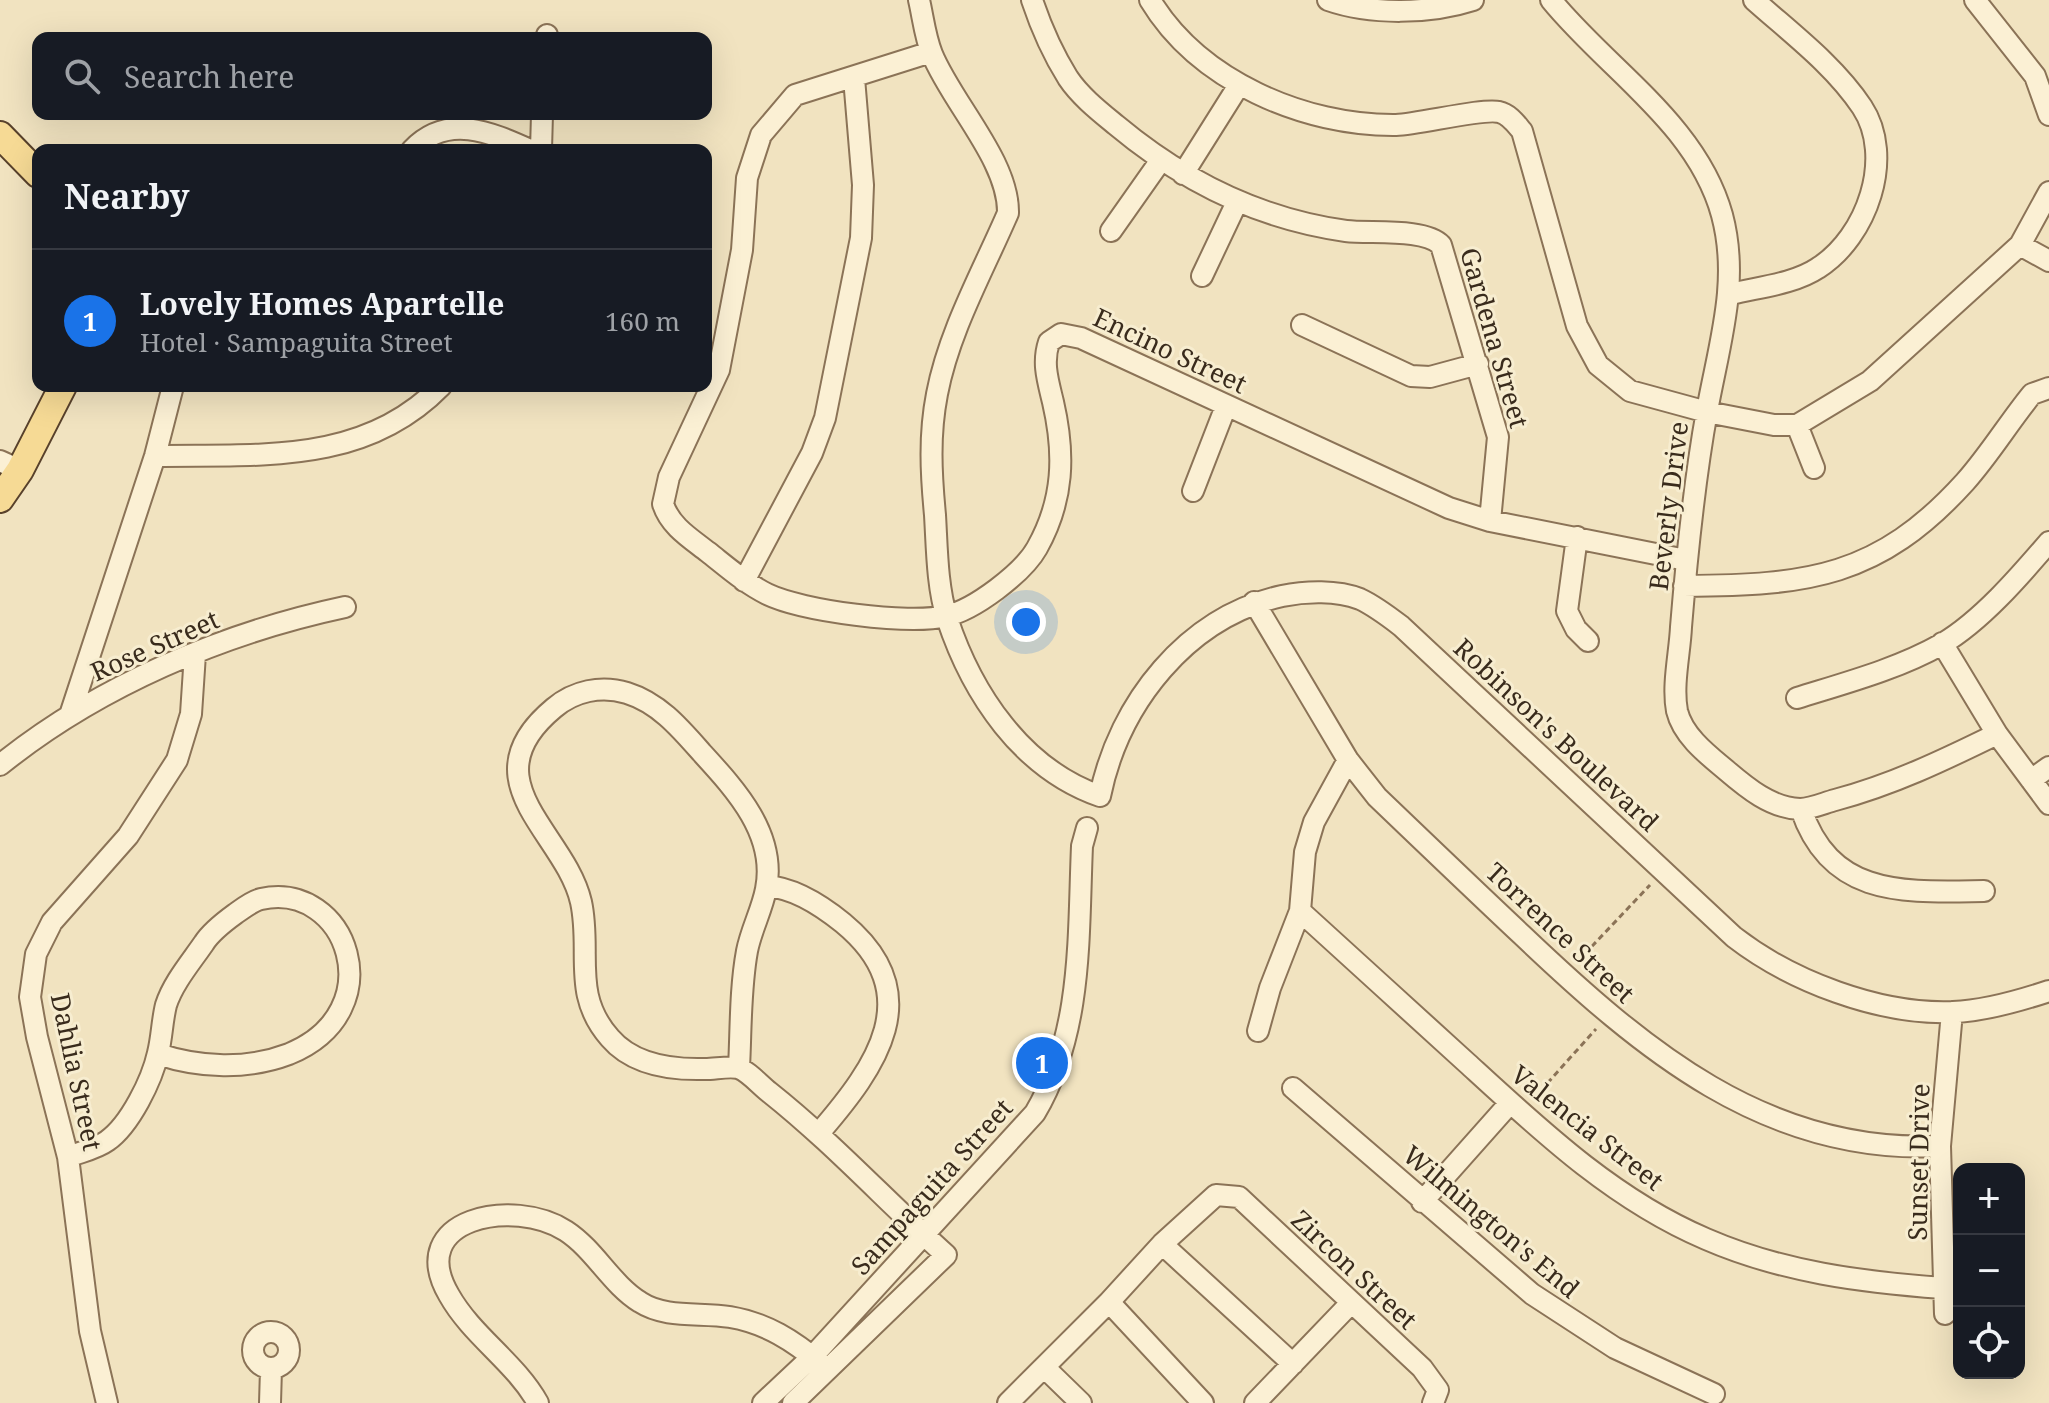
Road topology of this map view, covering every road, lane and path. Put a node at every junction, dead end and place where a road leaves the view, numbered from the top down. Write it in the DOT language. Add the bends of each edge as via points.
graph roads {
  1 [pos="919,0"];
  2 [pos="1032,0"];
  3 [pos="1150,0"];
  4 [pos="1328,0"];
  5 [pos="1473,0"];
  6 [pos="1551,0"];
  7 [pos="1754,0"];
  8 [pos="1975,0"];
  9 [pos="931,52"];
  10 [pos="854,78"];
  11 [pos="1239,85"];
  12 [pos="2049,115"];
  13 [pos="542,120"];
  14 [pos="0,135"];
  15 [pos="420,144"];
  16 [pos="517,144"];
  17 [pos="541,144"];
  18 [pos="1161,160"];
  19 [pos="32,168"];
  20 [pos="1183,174"];
  21 [pos="2049,192"];
  22 [pos="1237,202"];
  23 [pos="1111,231"];
  24 [pos="2020,245"];
  25 [pos="2049,261"];
  26 [pos="1202,276"];
  27 [pos="1731,294"];
  28 [pos="1302,325"];
  29 [pos="1478,364"];
  30 [pos="712,385"];
  31 [pos="2049,388"];
  32 [pos="59,392"];
  33 [pos="171,392"];
  34 [pos="435,392"];
  35 [pos="709,392"];
  36 [pos="1226,406"];
  37 [pos="1707,412"];
  38 [pos="1797,425"];
  39 [pos="155,456"];
  40 [pos="10,465"];
  41 [pos="1814,468"];
  42 [pos="1193,491"];
  43 [pos="0,499"];
  44 [pos="1490,521"];
  45 [pos="1577,537"];
  46 [pos="2049,542"];
  47 [pos="1686,560"];
  48 [pos="744,581"];
  49 [pos="1684,586"];
  50 [pos="1254,602"];
  51 [pos="345,607"];
  52 [pos="947,616"];
  53 [pos="1588,641"];
  54 [pos="1942,643"];
  55 [pos="195,654"];
  56 [pos="1797,698"];
  57 [pos="71,712"];
  58 [pos="1997,734"];
  59 [pos="1348,760"];
  60 [pos="0,765"];
  61 [pos="2049,767"];
  62 [pos="2031,780"];
  63 [pos="2049,804"];
  64 [pos="1801,809"];
  65 [pos="1087,828"];
  66 [pos="1664,871"];
  67 [pos="767,886"];
  68 [pos="1984,891"];
  69 [pos="1300,911"];
  70 [pos="1565,976"];
  71 [pos="2049,991"];
  72 [pos="1952,1012"];
  73 [pos="1608,1015"];
  74 [pos="1258,1031"];
  75 [pos="158,1054"];
  76 [pos="739,1068"];
  77 [pos="1293,1088"];
  78 [pos="1516,1108"];
  79 [pos="820,1132"];
  80 [pos="1940,1146"];
  81 [pos="68,1157"];
  82 [pos="1422,1202"];
  83 [pos="923,1235"];
  84 [pos="1162,1244"];
  85 [pos="1943,1288"];
  86 [pos="1109,1302"];
  87 [pos="1350,1304"];
  88 [pos="1945,1314"];
  89 [pos="820,1363"];
  90 [pos="1293,1364"];
  91 [pos="1045,1368"];
  92 [pos="271,1369"];
  93 [pos="1714,1394"];
  94 [pos="1435,1399"];
  95 [pos="107,1403"];
  96 [pos="270,1403"];
  97 [pos="538,1403"];
  98 [pos="763,1403"];
  99 [pos="793,1403"];
  100 [pos="1008,1403"];
  101 [pos="1081,1403"];
  102 [pos="1203,1403"];
  103 [pos="1255,1403"];
  1 -- 9 [label="street"];
  2 -- 18 [label="street, Gardena Street" via="1069,80"];
  3 -- 11 [label="street" via="1163,22 1193,51"];
  4 -- 5 [label="street" via="1375,9 1431,9"];
  6 -- 27 [label="street, Beverly Drive" via="1685,141 1722,214"];
  7 -- 27 [label="street" via="1822,60 1864,109 1877,147 1876,183 1848,238 1819,268"];
  8 -- 12 [label="street" via="2035,76"];
  9 -- 10 [label="street"];
  9 -- 52 [label="street" via="1004,179 1008,196 1008,213 966,306 937,391 929,447"];
  10 -- 30 [label="street, Encino Street" via="795,95 761,135 747,178 742,250"];
  10 -- 48 [label="street" via="863,185 861,238 825,418"];
  11 -- 20 [label="street"];
  11 -- 37 [label="street" via="1336,121 1395,125 1491,112 1507,115 1522,131 1577,326 1591,356 1630,391"];
  13 -- 17 [label="street"];
  14 -- 19 [label="main road"];
  15 -- 16 [label="street" via="440,130 460,127"];
  18 -- 20 [label="street, Gardena Street"];
  18 -- 23 [label="street"];
  20 -- 22 [label="street, Gardena Street"];
  21 -- 24 [label="street"];
  22 -- 26 [label="street"];
  22 -- 29 [label="street, Gardena Street" via="1323,228 1436,239 1446,253"];
  24 -- 25 [label="street"];
  24 -- 38 [label="street" via="1870,381"];
  27 -- 37 [label="street, Beverly Drive"];
  28 -- 29 [label="street" via="1411,376 1430,377"];
  29 -- 44 [label="street, Gardena Street" via="1498,437"];
  31 -- 49 [label="street" via="2032,394 1929,519 1879,554 1786,582"];
  32 -- 40 [label="main road"];
  33 -- 39 [label="street"];
  34 -- 39 [label="street" via="385,427 347,444 295,454"];
  35 -- 48 [label="street, Encino Street" via="669,477 663,504 667,516"];
  36 -- 42 [label="street"];
  36 -- 44 [label="street, Encino Street" via="1449,508"];
  36 -- 52 [label="street, Encino Street" via="1081,338 1053,337 1045,370 1062,463 1051,521 1035,552 1012,576"];
  37 -- 38 [label="street"];
  37 -- 47 [label="street, Beverly Drive"];
  38 -- 41 [label="street"];
  39 -- 57 [label="street"];
  40 -- 43 [label="main road"];
  44 -- 45 [label="street, Encino Street"];
  45 -- 47 [label="street, Encino Street"];
  45 -- 53 [label="street" via="1567,611"];
  46 -- 54 [label="street" via="2009,587"];
  47 -- 49 [label="street, Beverly Drive"];
  48 -- 52 [label="street, Encino Street" via="768,595 811,608 911,618"];
  49 -- 64 [label="street, Beverly Drive" via="1676,699 1683,725 1749,790 1772,803"];
  50 -- 52 [label="street, Robinson's Boulevard" via="1214,622 1154,679 1114,747 1100,796 1054,775 1000,722"];
  50 -- 59 [label="street, Torrence Street"];
  50 -- 66 [label="street, Robinson's Boulevard" via="1331,593 1358,598 1379,610"];
  51 -- 55 [label="street, Rose Street" via="291,618"];
  54 -- 56 [label="street"];
  54 -- 58 [label="street"];
  55 -- 57 [label="street, Rose Street"];
  55 -- 81 [label="street, Dahlia Street" via="191,714 177,760 128,836 52,922 36,954 30,997 34,1024"];
  57 -- 60 [label="street, Rose Street"];
  58 -- 62 [label="street"];
  58 -- 64 [label="street" via="1919,773"];
  59 -- 69 [label="street" via="1314,822 1305,852"];
  59 -- 70 [label="street, Torrence Street" via="1377,797"];
  61 -- 62 [label="street"];
  62 -- 63 [label="street"];
  64 -- 68 [label="street" via="1817,846 1840,869 1871,883 1919,892"];
  65 -- 83 [label="street, Sampaguita Street" via="1076,996 1053,1081 1035,1113"];
  66 -- 70 [label="path"];
  66 -- 72 [label="street, Robinson's Boulevard" via="1734,937 1783,970 1840,993"];
  67 -- 76 [label="street" via="747,951"];
  67 -- 76 [label="street" via="760,837 740,794 664,711 629,694 607,689 582,692 555,706 531,731 521,756 521,792 529,814 570,871 581,902 584,986 592,1014 611,1041 639,1059 669,1069"];
  67 -- 79 [label="street" via="779,886 831,914 854,933 884,976 889,1001 875,1061"];
  69 -- 74 [label="street"];
  69 -- 78 [label="street, Valencia Street"];
  70 -- 73 [label="street, Torrence Street"];
  71 -- 72 [label="street, Robinson's Boulevard"];
  72 -- 80 [label="street, Sunset Drive"];
  73 -- 78 [label="path"];
  73 -- 80 [label="street, Torrence Street" via="1705,1084 1790,1126 1878,1146"];
  75 -- 75 [label="street" via="186,1063 242,1065 274,1060 311,1045 332,1027 351,989 339,932 313,907 284,898 258,899 207,938 167,1002"];
  75 -- 81 [label="street" via="119,1129 99,1146"];
  76 -- 79 [label="street"];
  77 -- 82 [label="street, Wilmington's End"];
  78 -- 82 [label="street"];
  78 -- 85 [label="street, Valencia Street" via="1618,1190 1706,1239 1811,1272"];
  79 -- 83 [label="street"];
  80 -- 85 [label="street, Sunset Drive"];
  81 -- 95 [label="street, Dahlia Street" via="90,1331"];
  82 -- 93 [label="street, Wilmington's End" via="1571,1322"];
  83 -- 89 [label="street, Sampaguita Street"];
  83 -- 89 [label="street, Sampaguita Street" via="946,1255"];
  84 -- 86 [label="street"];
  84 -- 87 [label="street, Zircon Street" via="1216,1195 1239,1197"];
  84 -- 90 [label="street"];
  85 -- 88 [label="street, Sunset Drive"];
  86 -- 91 [label="street"];
  86 -- 102 [label="street"];
  87 -- 90 [label="street"];
  87 -- 94 [label="street, Zircon Street" via="1422,1368 1436,1385"];
  89 -- 97 [label="street" via="761,1325 659,1311 641,1303 566,1231 530,1215 503,1212 462,1225 448,1236 439,1261 441,1274 462,1313 523,1378"];
  89 -- 98 [label="street, Sampaguita Street"];
  89 -- 99 [label="street, Sampaguita Street"];
  90 -- 103 [label="street"];
  91 -- 100 [label="street"];
  91 -- 101 [label="street"];
  92 -- 96 [label="street"];
}
